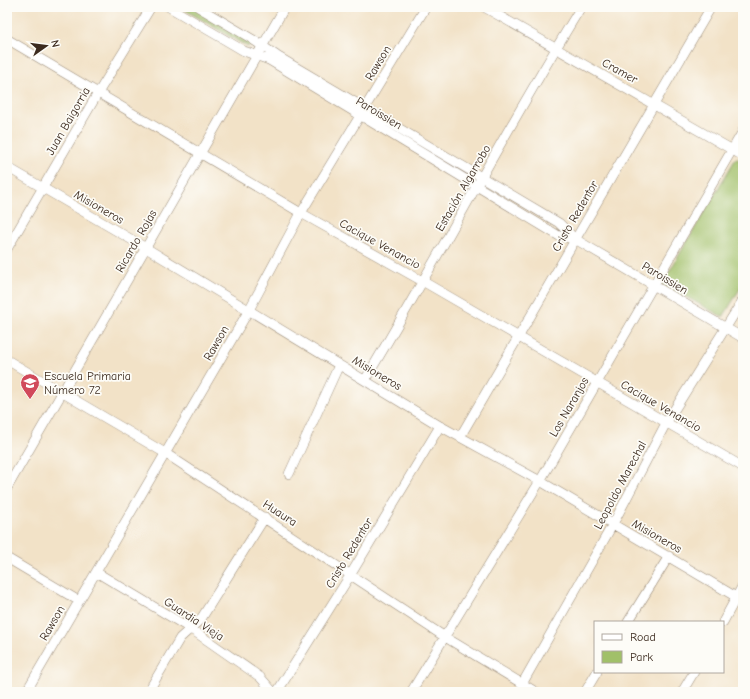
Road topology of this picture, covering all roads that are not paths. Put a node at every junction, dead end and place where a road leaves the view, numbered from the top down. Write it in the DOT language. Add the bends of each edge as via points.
graph roads {
  1 [pos="152,7"];
  2 [pos="169,7"];
  3 [pos="198,7"];
  4 [pos="285,7"];
  5 [pos="426,7"];
  6 [pos="484,7"];
  7 [pos="581,7"];
  8 [pos="711,7"];
  9 [pos="7,39"];
  10 [pos="262,46"];
  11 [pos="556,49"];
  12 [pos="256,56"];
  13 [pos="98,93"];
  14 [pos="654,104"];
  15 [pos="363,112"];
  16 [pos="743,131"];
  17 [pos="732,150"];
  18 [pos="199,153"];
  19 [pos="743,156"];
  20 [pos="7,167"];
  21 [pos="483,178"];
  22 [pos="477,186"];
  23 [pos="43,188"];
  24 [pos="301,213"];
  25 [pos="575,239"];
  26 [pos="146,248"];
  27 [pos="7,249"];
  28 [pos="424,282"];
  29 [pos="654,285"];
  30 [pos="743,300"];
  31 [pos="249,310"];
  32 [pos="726,328"];
  33 [pos="518,337"];
  34 [pos="743,338"];
  35 [pos="7,360"];
  36 [pos="339,365"];
  37 [pos="366,380"];
  38 [pos="597,383"];
  39 [pos="62,392"];
  40 [pos="666,423"];
  41 [pos="440,426"];
  42 [pos="460,437"];
  43 [pos="166,453"];
  44 [pos="743,467"];
  45 [pos="289,474"];
  46 [pos="540,481"];
  47 [pos="7,488"];
  48 [pos="265,517"];
  49 [pos="613,524"];
  50 [pos="669,556"];
  51 [pos="7,558"];
  52 [pos="96,572"];
  53 [pos="351,574"];
  54 [pos="743,585"];
  55 [pos="740,599"];
  56 [pos="79,601"];
  57 [pos="629,621"];
  58 [pos="724,621"];
  59 [pos="191,630"];
  60 [pos="445,637"];
  61 [pos="596,673"];
  62 [pos="693,673"];
  63 [pos="522,684"];
  64 [pos="26,692"];
  65 [pos="148,692"];
  66 [pos="273,692"];
  67 [pos="277,692"];
  68 [pos="411,692"];
  69 [pos="536,692"];
  70 [pos="585,692"];
  71 [pos="682,692"];
  1 -- 13 [label="street, Juan Baigorria"];
  2 -- 12 [label="street, Paroissien"];
  3 -- 10 [label="street, Paroissien"];
  4 -- 10 [label="street, Ricardo Rojas"];
  5 -- 15 [label="street, Rawson"];
  6 -- 11 [label="street, Cramer"];
  7 -- 11 [label="street, Estación Algarrobo"];
  8 -- 14 [label="street, Cristo Redentor"];
  9 -- 13 [label="street, Cacique Venancio"];
  10 -- 12 [label="street, Ricardo Rojas"];
  10 -- 15 [label="street, Paroissien"];
  11 -- 14 [label="street, Cramer"];
  11 -- 21 [label="street, Estación Algarrobo"];
  12 -- 15 [label="street, Paroissien" via="269,60"];
  12 -- 18 [label="street, Ricardo Rojas"];
  13 -- 18 [label="street, Cacique Venancio"];
  13 -- 23 [label="street, Juan Baigorria"];
  14 -- 17 [label="street, Cramer"];
  14 -- 25 [label="street, Cristo Redentor"];
  15 -- 21 [label="street, Paroissien"];
  15 -- 22 [label="street, Paroissien"];
  15 -- 24 [label="street, Rawson"];
  16 -- 17 [label="street, Los Naranjos"];
  17 -- 19 [label="street, Cramer"];
  17 -- 29 [label="street, Los Naranjos"];
  18 -- 24 [label="street, Cacique Venancio"];
  18 -- 26 [label="street, Ricardo Rojas"];
  20 -- 23 [label="street, Misioneros"];
  21 -- 22 [label="street, Estación Algarrobo"];
  21 -- 25 [label="street, Paroissien" via="559,223"];
  22 -- 25 [label="street, Paroissien" via="559,236"];
  22 -- 28 [label="street, Estación Algarrobo"];
  23 -- 26 [label="street, Misioneros"];
  23 -- 27 [label="street, Juan Baigorria"];
  24 -- 28 [label="street, Cacique Venancio"];
  24 -- 31 [label="street, Rawson"];
  25 -- 29 [label="street, Paroissien"];
  25 -- 33 [label="street, Cristo Redentor"];
  26 -- 31 [label="street, Misioneros"];
  26 -- 39 [label="street, Ricardo Rojas"];
  28 -- 33 [label="street, Cacique Venancio"];
  28 -- 37 [label="street, Estación Algarrobo"];
  29 -- 32 [label="street, Paroissien"];
  29 -- 38 [label="street, Los Naranjos"];
  30 -- 32 [label="street, Leopoldo Marechal"];
  31 -- 36 [label="street, Misioneros"];
  31 -- 43 [label="street, Rawson"];
  32 -- 34 [label="street, Paroissien"];
  32 -- 40 [label="street, Leopoldo Marechal"];
  33 -- 38 [label="street, Cacique Venancio"];
  33 -- 42 [label="street, Cristo Redentor"];
  35 -- 39 [label="street, Huaura"];
  36 -- 37 [label="street, Misioneros"];
  36 -- 45 [label="street"];
  37 -- 41 [label="street, Misioneros"];
  38 -- 40 [label="street, Cacique Venancio"];
  38 -- 46 [label="street, Los Naranjos"];
  39 -- 43 [label="street, Huaura"];
  39 -- 47 [label="street, Ricardo Rojas"];
  40 -- 44 [label="street, Cacique Venancio"];
  40 -- 49 [label="street, Leopoldo Marechal"];
  41 -- 42 [label="street, Misioneros"];
  41 -- 53 [label="street, Cristo Redentor"];
  42 -- 46 [label="street, Misioneros"];
  43 -- 48 [label="street, Huaura"];
  43 -- 52 [label="street, Rawson"];
  46 -- 49 [label="street, Misioneros"];
  46 -- 60 [label="street, Los Naranjos"];
  48 -- 53 [label="street, Huaura"];
  48 -- 59 [label="street" via="201,619"];
  49 -- 50 [label="street, Misioneros"];
  49 -- 63 [label="street, Leopoldo Marechal"];
  50 -- 55 [label="street, Misioneros"];
  50 -- 57 [label="street"];
  51 -- 56 [label="street"];
  52 -- 56 [label="street, Rawson"];
  52 -- 59 [label="street, Guardia Vieja"];
  53 -- 60 [label="street, Huaura"];
  53 -- 67 [label="street, Cristo Redentor"];
  54 -- 55 [label="street"];
  55 -- 58 [label="street"];
  56 -- 64 [label="street, Rawson"];
  59 -- 65 [label="street" via="180,638"];
  59 -- 66 [label="street, Guardia Vieja" via="260,677"];
  60 -- 63 [label="street, Huaura"];
  60 -- 68 [label="street, Los Naranjos"];
  61 -- 70 [label="street"];
  62 -- 71 [label="street"];
  63 -- 69 [label="street, Huaura"];
}
